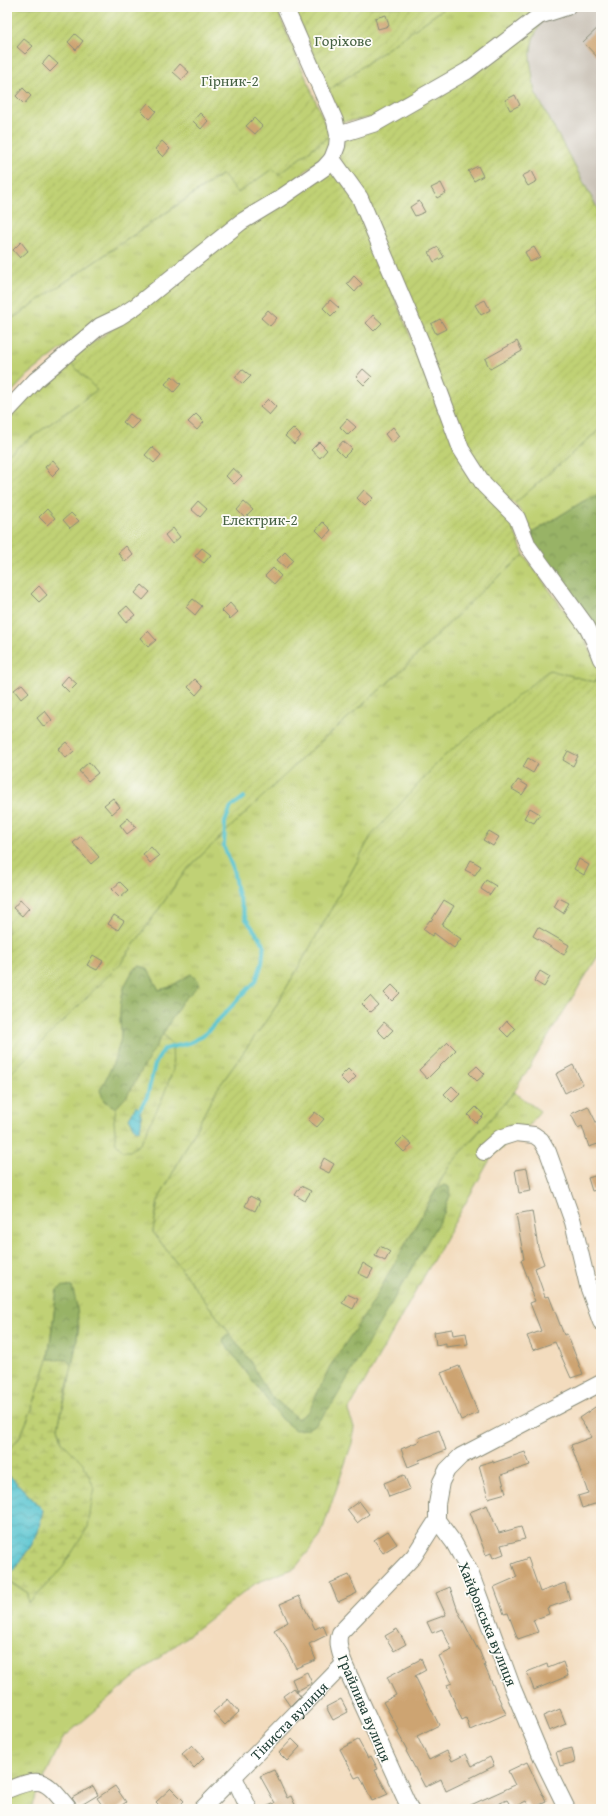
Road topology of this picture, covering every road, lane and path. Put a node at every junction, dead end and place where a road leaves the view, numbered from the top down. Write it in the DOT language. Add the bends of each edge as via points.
graph roads {
  1 [pos="285,7"];
  2 [pos="567,7"];
  3 [pos="338,135"];
  4 [pos="332,159"];
  5 [pos="7,411"];
  6 [pos="601,659"];
  7 [pos="484,1152"];
  8 [pos="601,1322"];
  9 [pos="601,1383"];
  10 [pos="437,1520"];
  11 [pos="344,1664"];
  12 [pos="234,1777"];
  13 [pos="7,1790"];
  14 [pos="69,1809"];
  15 [pos="202,1809"];
  16 [pos="249,1809"];
  17 [pos="410,1809"];
  18 [pos="567,1809"];
  1 -- 3 [label="street" via="335,121"];
  2 -- 3 [label="street" via="539,16 467,71 376,123"];
  3 -- 4 [label="street"];
  4 -- 5 [label="street" via="324,168 241,222 136,306 100,326 36,380"];
  4 -- 6 [label="street" via="360,198 421,342 461,449 484,485 517,518 528,546 587,627"];
  7 -- 8 [label="street" via="500,1138 516,1133 534,1135 541,1140 548,1152 573,1222 588,1286"];
  9 -- 10 [label="street" via="460,1456 447,1470 441,1482"];
  10 -- 11 [label="street, Грайлива вулиця" via="414,1556 340,1633 339,1645"];
  10 -- 18 [label="street, Хайфонська вулиця" via="454,1543 470,1572 513,1689"];
  11 -- 12 [label="street, Тіниста вулиця"];
  11 -- 17 [label="street, Грайлива вулиця"];
  12 -- 15 [label="street, Тіниста вулиця"];
  12 -- 16 [label="street"];
  13 -- 14 [label="street" via="35,1780 43,1782"];
}
